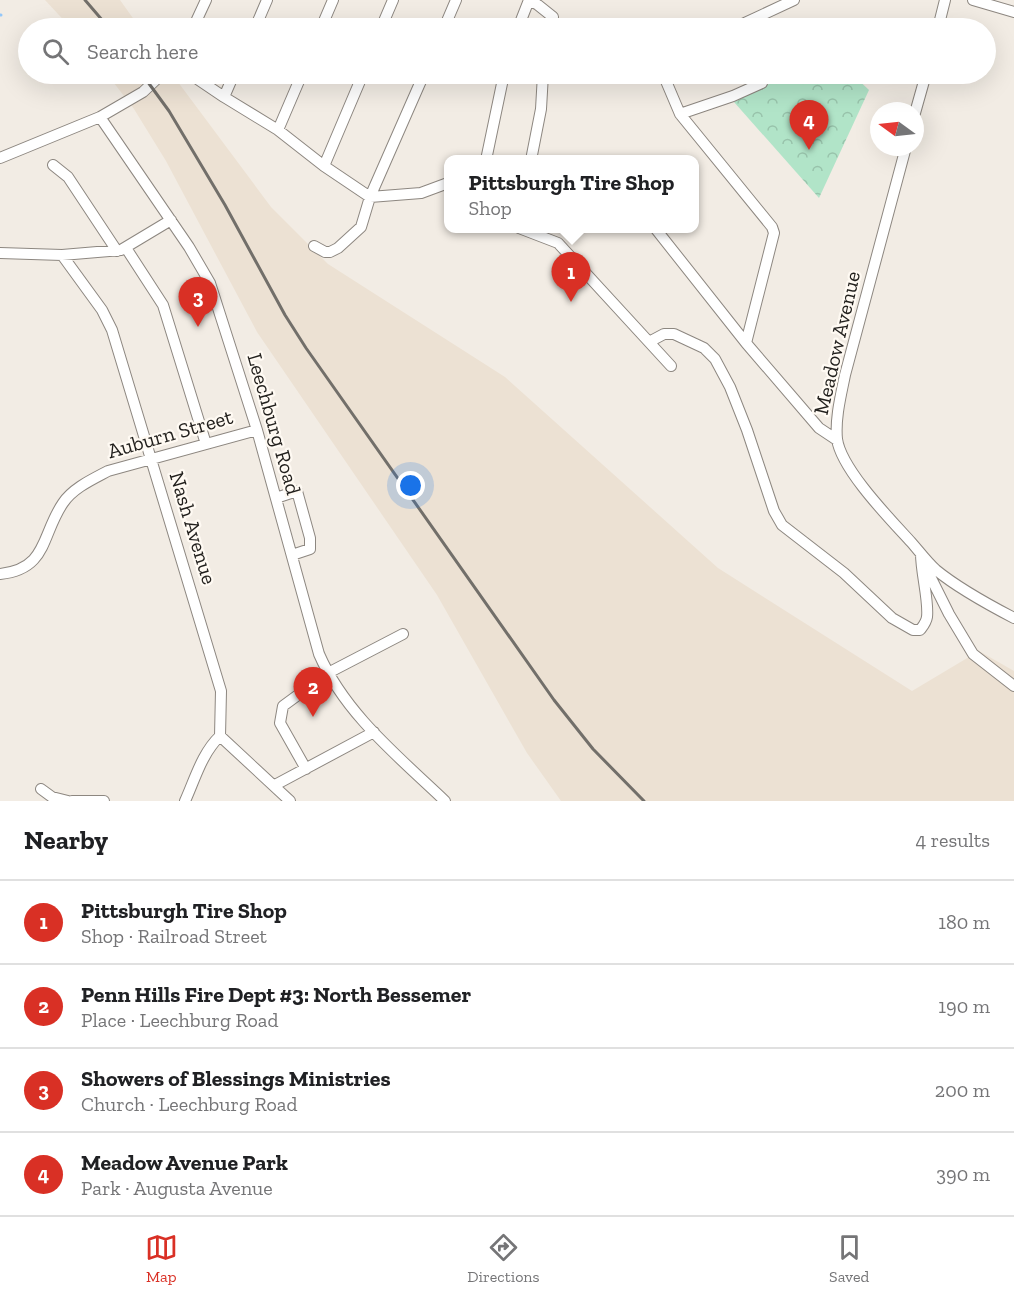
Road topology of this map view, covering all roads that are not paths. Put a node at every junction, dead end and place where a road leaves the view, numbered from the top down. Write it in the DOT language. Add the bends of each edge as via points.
graph roads {
  1 [pos="206,0"];
  2 [pos="267,0"];
  3 [pos="333,0"];
  4 [pos="393,0"];
  5 [pos="456,0"];
  6 [pos="529,0"];
  7 [pos="794,0"];
  8 [pos="945,0"];
  9 [pos="973,0"];
  10 [pos="1014,12"];
  11 [pos="198,18"];
  12 [pos="259,18"];
  13 [pos="325,18"];
  14 [pos="385,18"];
  15 [pos="448,18"];
  16 [pos="522,18"];
  17 [pos="553,18"];
  18 [pos="755,18"];
  19 [pos="940,18"];
  20 [pos="151,84"];
  21 [pos="205,84"];
  22 [pos="230,84"];
  23 [pos="298,84"];
  24 [pos="359,84"];
  25 [pos="420,84"];
  26 [pos="502,84"];
  27 [pos="542,84"];
  28 [pos="667,84"];
  29 [pos="760,84"];
  30 [pos="923,84"];
  31 [pos="224,97"];
  32 [pos="918,102"];
  33 [pos="680,114"];
  34 [pos="100,117"];
  35 [pos="278,130"];
  36 [pos="487,155"];
  37 [pos="532,155"];
  38 [pos="904,156"];
  39 [pos="0,158"];
  40 [pos="53,165"];
  41 [pos="324,166"];
  42 [pos="444,184"];
  43 [pos="370,197"];
  44 [pos="171,220"];
  45 [pos="532,233"];
  46 [pos="659,233"];
  47 [pos="315,246"];
  48 [pos="121,249"];
  49 [pos="0,253"];
  50 [pos="62,255"];
  51 [pos="649,342"];
  52 [pos="746,343"];
  53 [pos="671,366"];
  54 [pos="257,430"];
  55 [pos="837,440"];
  56 [pos="206,444"];
  57 [pos="152,460"];
  58 [pos="276,498"];
  59 [pos="921,554"];
  60 [pos="292,555"];
  61 [pos="0,574"];
  62 [pos="1014,618"];
  63 [pos="403,634"];
  64 [pos="328,673"];
  65 [pos="1014,686"];
  66 [pos="374,732"];
  67 [pos="220,736"];
  68 [pos="306,769"];
  69 [pos="274,785"];
  70 [pos="41,789"];
  71 [pos="70,801"];
  72 [pos="104,801"];
  73 [pos="185,801"];
  74 [pos="290,801"];
  75 [pos="445,801"];
  1 -- 11 [label="street"];
  2 -- 12 [label="street"];
  3 -- 13 [label="street"];
  4 -- 14 [label="street"];
  5 -- 15 [label="street"];
  6 -- 16 [label="street"];
  6 -- 17 [label="street"];
  7 -- 18 [label="street"];
  8 -- 19 [label="street"];
  9 -- 10 [label="street"];
  20 -- 34 [label="street"];
  21 -- 31 [label="street"];
  22 -- 31 [label="street"];
  23 -- 35 [label="street"];
  24 -- 41 [label="street"];
  25 -- 43 [label="street"];
  26 -- 36 [label="street"];
  27 -- 37 [label="street"];
  28 -- 33 [label="street"];
  29 -- 33 [label="street"];
  30 -- 32 [label="street"];
  31 -- 35 [label="street"];
  33 -- 52 [label="street" via="774,233"];
  34 -- 39 [label="street"];
  34 -- 44 [label="street, Leechburg Road"];
  35 -- 41 [label="street"];
  38 -- 55 [label="street, Meadow Avenue" via="845,375"];
  40 -- 48 [label="street" via="68,177"];
  41 -- 43 [label="street"];
  42 -- 43 [label="street" via="421,193"];
  43 -- 47 [label="street" via="361,227 351,237 330,252"];
  44 -- 48 [label="street"];
  44 -- 54 [label="street, Leechburg Road" via="210,283"];
  45 -- 51 [label="street" via="558,243"];
  46 -- 52 [label="street"];
  48 -- 50 [label="street"];
  48 -- 56 [label="street" via="163,305"];
  49 -- 50 [label="street"];
  50 -- 57 [label="street, Nash Avenue" via="112,330"];
  51 -- 53 [label="street"];
  51 -- 59 [label="street" via="664,334 674,334 704,348 716,359 782,525 844,573 892,618 913,630 920,630 927,617"];
  52 -- 55 [label="street" via="819,428"];
  54 -- 56 [label="street, Auburn Street"];
  54 -- 58 [label="street, Leechburg Road"];
  55 -- 59 [label="street, Meadow Avenue" via="855,476"];
  56 -- 57 [label="street, Auburn Street"];
  57 -- 61 [label="street, Auburn Street" via="108,471 74,492 63,503 37,557 21,570"];
  57 -- 67 [label="street, Nash Avenue" via="221,691"];
  58 -- 60 [label="street, Leechburg Road"];
  58 -- 60 [label="street" via="297,491 310,549"];
  59 -- 62 [label="street, Meadow Avenue" via="935,569"];
  59 -- 65 [label="street" via="927,573 973,654"];
  60 -- 64 [label="street, Leechburg Road"];
  63 -- 64 [label="street"];
  64 -- 66 [label="street, Leechburg Road"];
  64 -- 68 [label="street" via="283,706 280,723"];
  66 -- 68 [label="street"];
  66 -- 75 [label="street, Leechburg Road"];
  67 -- 69 [label="street"];
  67 -- 73 [label="street" via="201,763"];
  68 -- 69 [label="street"];
  69 -- 74 [label="street"];
  70 -- 71 [label="street" via="52,797"];
  71 -- 72 [label="street"];
}
